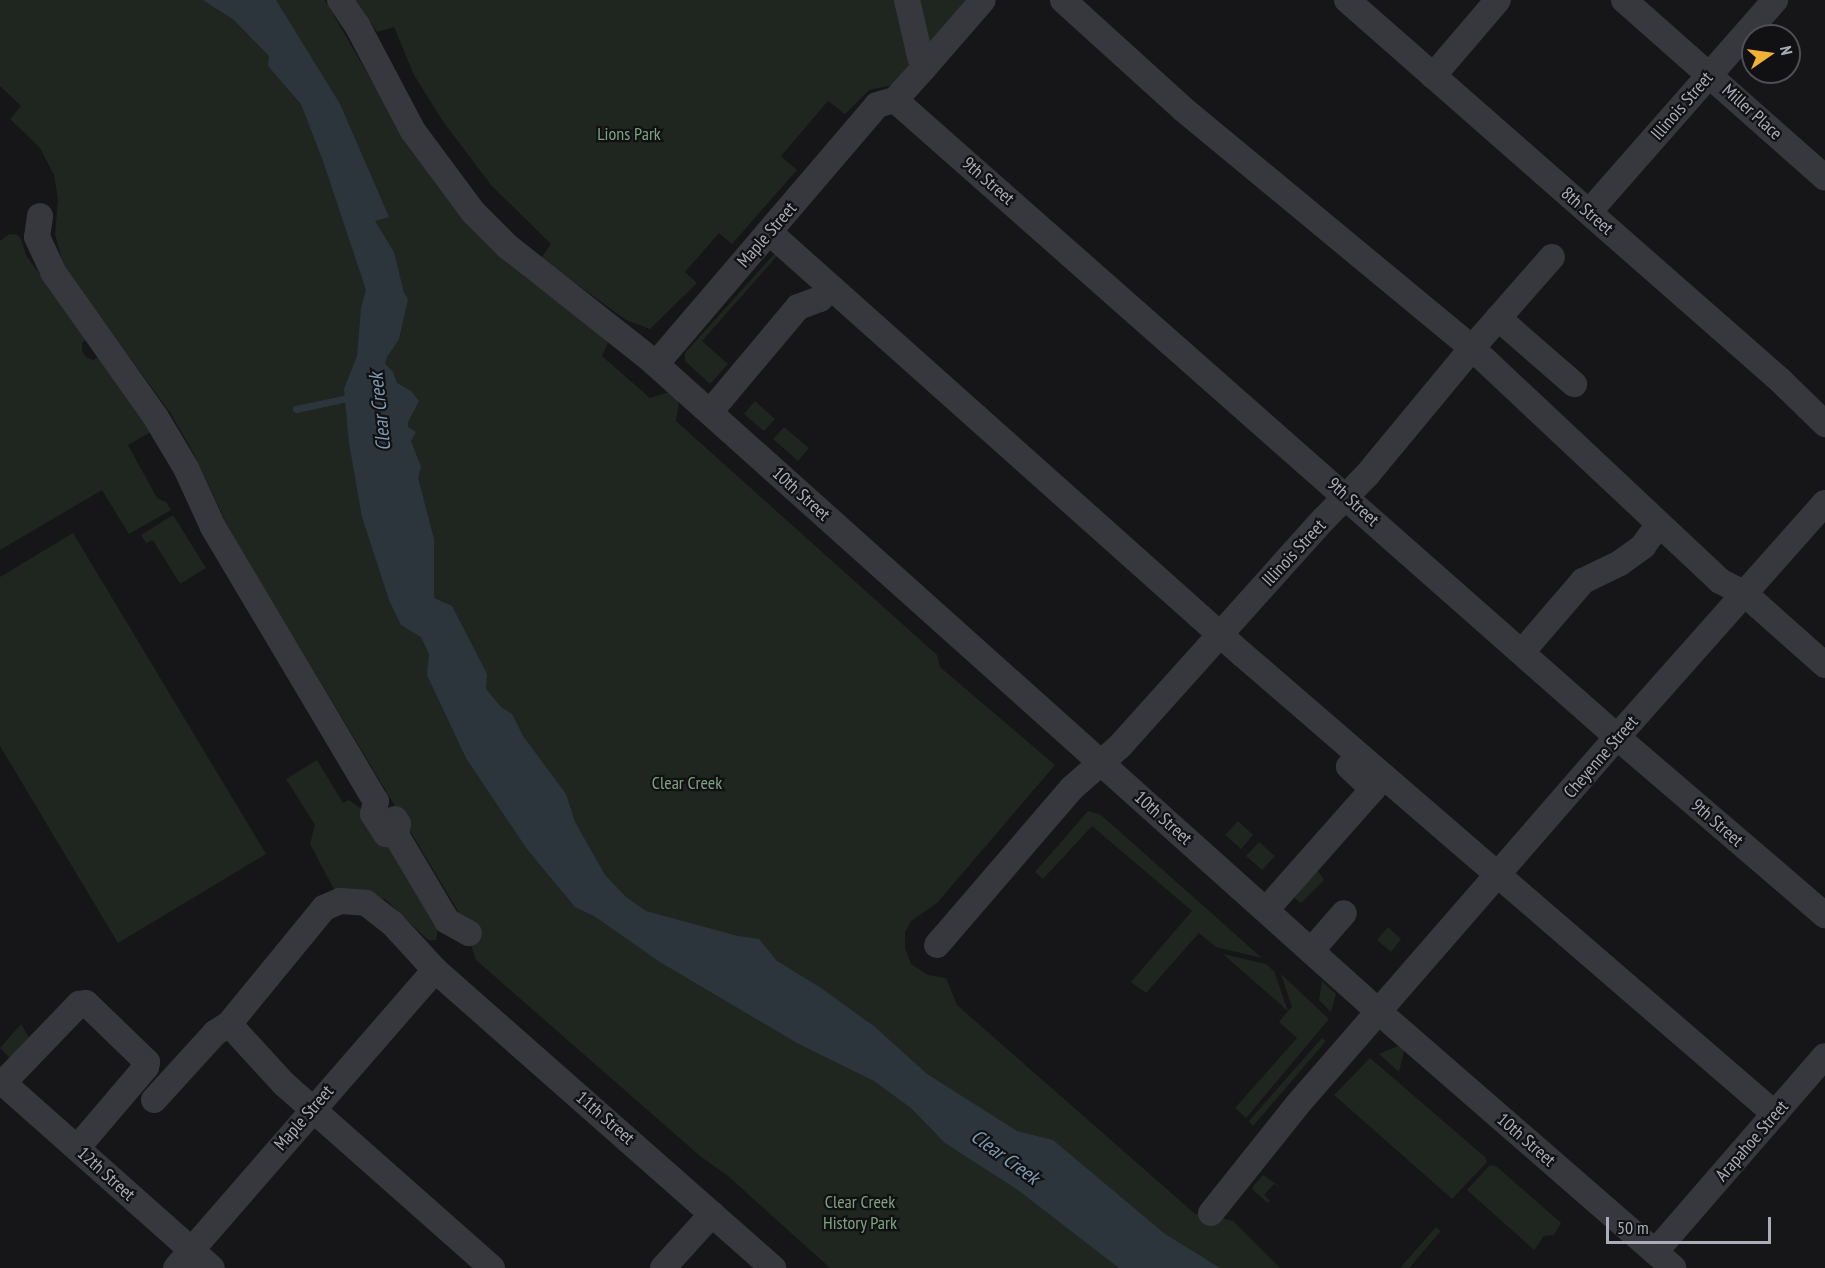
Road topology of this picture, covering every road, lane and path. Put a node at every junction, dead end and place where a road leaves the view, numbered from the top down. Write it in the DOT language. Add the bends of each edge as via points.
graph roads {
  1 [pos="340,0"];
  2 [pos="907,0"];
  3 [pos="983,0"];
  4 [pos="1063,0"];
  5 [pos="1347,0"];
  6 [pos="1498,0"];
  7 [pos="1624,0"];
  8 [pos="1775,0"];
  9 [pos="923,69"];
  10 [pos="1709,74"];
  11 [pos="1433,76"];
  12 [pos="886,103"];
  13 [pos="1825,178"];
  14 [pos="1589,212"];
  15 [pos="40,216"];
  16 [pos="769,232"];
  17 [pos="1552,257"];
  18 [pos="832,288"];
  19 [pos="1498,318"];
  20 [pos="1472,348"];
  21 [pos="656,364"];
  22 [pos="1574,384"];
  23 [pos="710,412"];
  24 [pos="1825,424"];
  25 [pos="1346,496"];
  26 [pos="1825,503"];
  27 [pos="1659,524"];
  28 [pos="1744,594"];
  29 [pos="1221,633"];
  30 [pos="1522,652"];
  31 [pos="1825,665"];
  32 [pos="1617,737"];
  33 [pos="1334,753"];
  34 [pos="1101,763"];
  35 [pos="1498,877"];
  36 [pos="1266,910"];
  37 [pos="1344,913"];
  38 [pos="1825,915"];
  39 [pos="469,933"];
  40 [pos="937,945"];
  41 [pos="1311,951"];
  42 [pos="435,970"];
  43 [pos="1379,1012"];
  44 [pos="229,1024"];
  45 [pos="1825,1056"];
  46 [pos="2,1082"];
  47 [pos="154,1100"];
  48 [pos="312,1110"];
  49 [pos="1775,1114"];
  50 [pos="77,1148"];
  51 [pos="1210,1213"];
  52 [pos="712,1214"];
  53 [pos="183,1259"];
  54 [pos="1664,1260"];
  55 [pos="212,1268"];
  56 [pos="492,1268"];
  57 [pos="663,1268"];
  58 [pos="773,1268"];
  1 -- 21 [label="street, 10th Street" via="413,131 474,213 507,246"];
  2 -- 9 [label="street"];
  3 -- 9 [label="street, Maple Street"];
  4 -- 20 [label="street" via="1183,109"];
  5 -- 11 [label="street, 8th Street"];
  6 -- 11 [label="street"];
  7 -- 10 [label="street, Miller Place"];
  8 -- 10 [label="street, Illinois Street"];
  9 -- 12 [label="street, Maple Street"];
  10 -- 13 [label="street, Miller Place"];
  10 -- 14 [label="street, Illinois Street"];
  11 -- 14 [label="street, 8th Street"];
  12 -- 16 [label="street, Maple Street"];
  12 -- 25 [label="street, 9th Street"];
  14 -- 24 [label="street, 8th Street"];
  15 -- 39 [label="street" via="37,237 53,272 155,416 186,468 213,527 373,797 373,814 382,830 396,835 447,921"];
  16 -- 18 [label="street"];
  16 -- 21 [label="street, Maple Street"];
  17 -- 19 [label="street, Illinois Street"];
  18 -- 23 [label="street" via="820,299 798,307"];
  18 -- 29 [label="street"];
  19 -- 20 [label="street, Illinois Street"];
  19 -- 22 [label="street"];
  20 -- 25 [label="street, Illinois Street"];
  20 -- 27 [label="street"];
  21 -- 23 [label="street, 10th Street"];
  23 -- 34 [label="street, 10th Street"];
  25 -- 29 [label="street, Illinois Street"];
  25 -- 30 [label="street, 9th Street"];
  26 -- 28 [label="street, Cheyenne Street"];
  27 -- 28 [label="street" via="1720,581"];
  27 -- 30 [label="street" via="1644,546 1583,581"];
  28 -- 31 [label="street"];
  28 -- 32 [label="street, Cheyenne Street"];
  29 -- 34 [label="street, Illinois Street"];
  29 -- 35 [label="street"];
  30 -- 32 [label="street, 9th Street"];
  32 -- 35 [label="street, Cheyenne Street"];
  32 -- 38 [label="street, 9th Street"];
  33 -- 36 [label="street" via="1373,789"];
  34 -- 36 [label="street, 10th Street"];
  34 -- 40 [label="street, Illinois Street" via="1072,788"];
  35 -- 43 [label="street, Cheyenne Street"];
  35 -- 49 [label="street"];
  36 -- 41 [label="street, 10th Street"];
  37 -- 41 [label="street"];
  41 -- 43 [label="street, 10th Street"];
  42 -- 44 [label="street, 11th Street" via="392,922 366,903 340,902 324,908"];
  42 -- 48 [label="street, Maple Street"];
  42 -- 52 [label="street, 11th Street"];
  43 -- 51 [label="street, Cheyenne Street"];
  43 -- 54 [label="street, 10th Street"];
  44 -- 47 [label="street, 11th Street" via="215,1033"];
  44 -- 48 [label="street"];
  45 -- 49 [label="street, Arapahoe Street"];
  46 -- 50 [label="street, 12th Street"];
  46 -- 50 [label="street" via="79,1004 86,1003 147,1062"];
  48 -- 53 [label="street, Maple Street"];
  48 -- 56 [label="street"];
  49 -- 54 [label="street, Arapahoe Street"];
  50 -- 53 [label="street, 12th Street"];
  52 -- 57 [label="street"];
  52 -- 58 [label="street, 11th Street"];
  53 -- 55 [label="street, 12th Street"];
}
